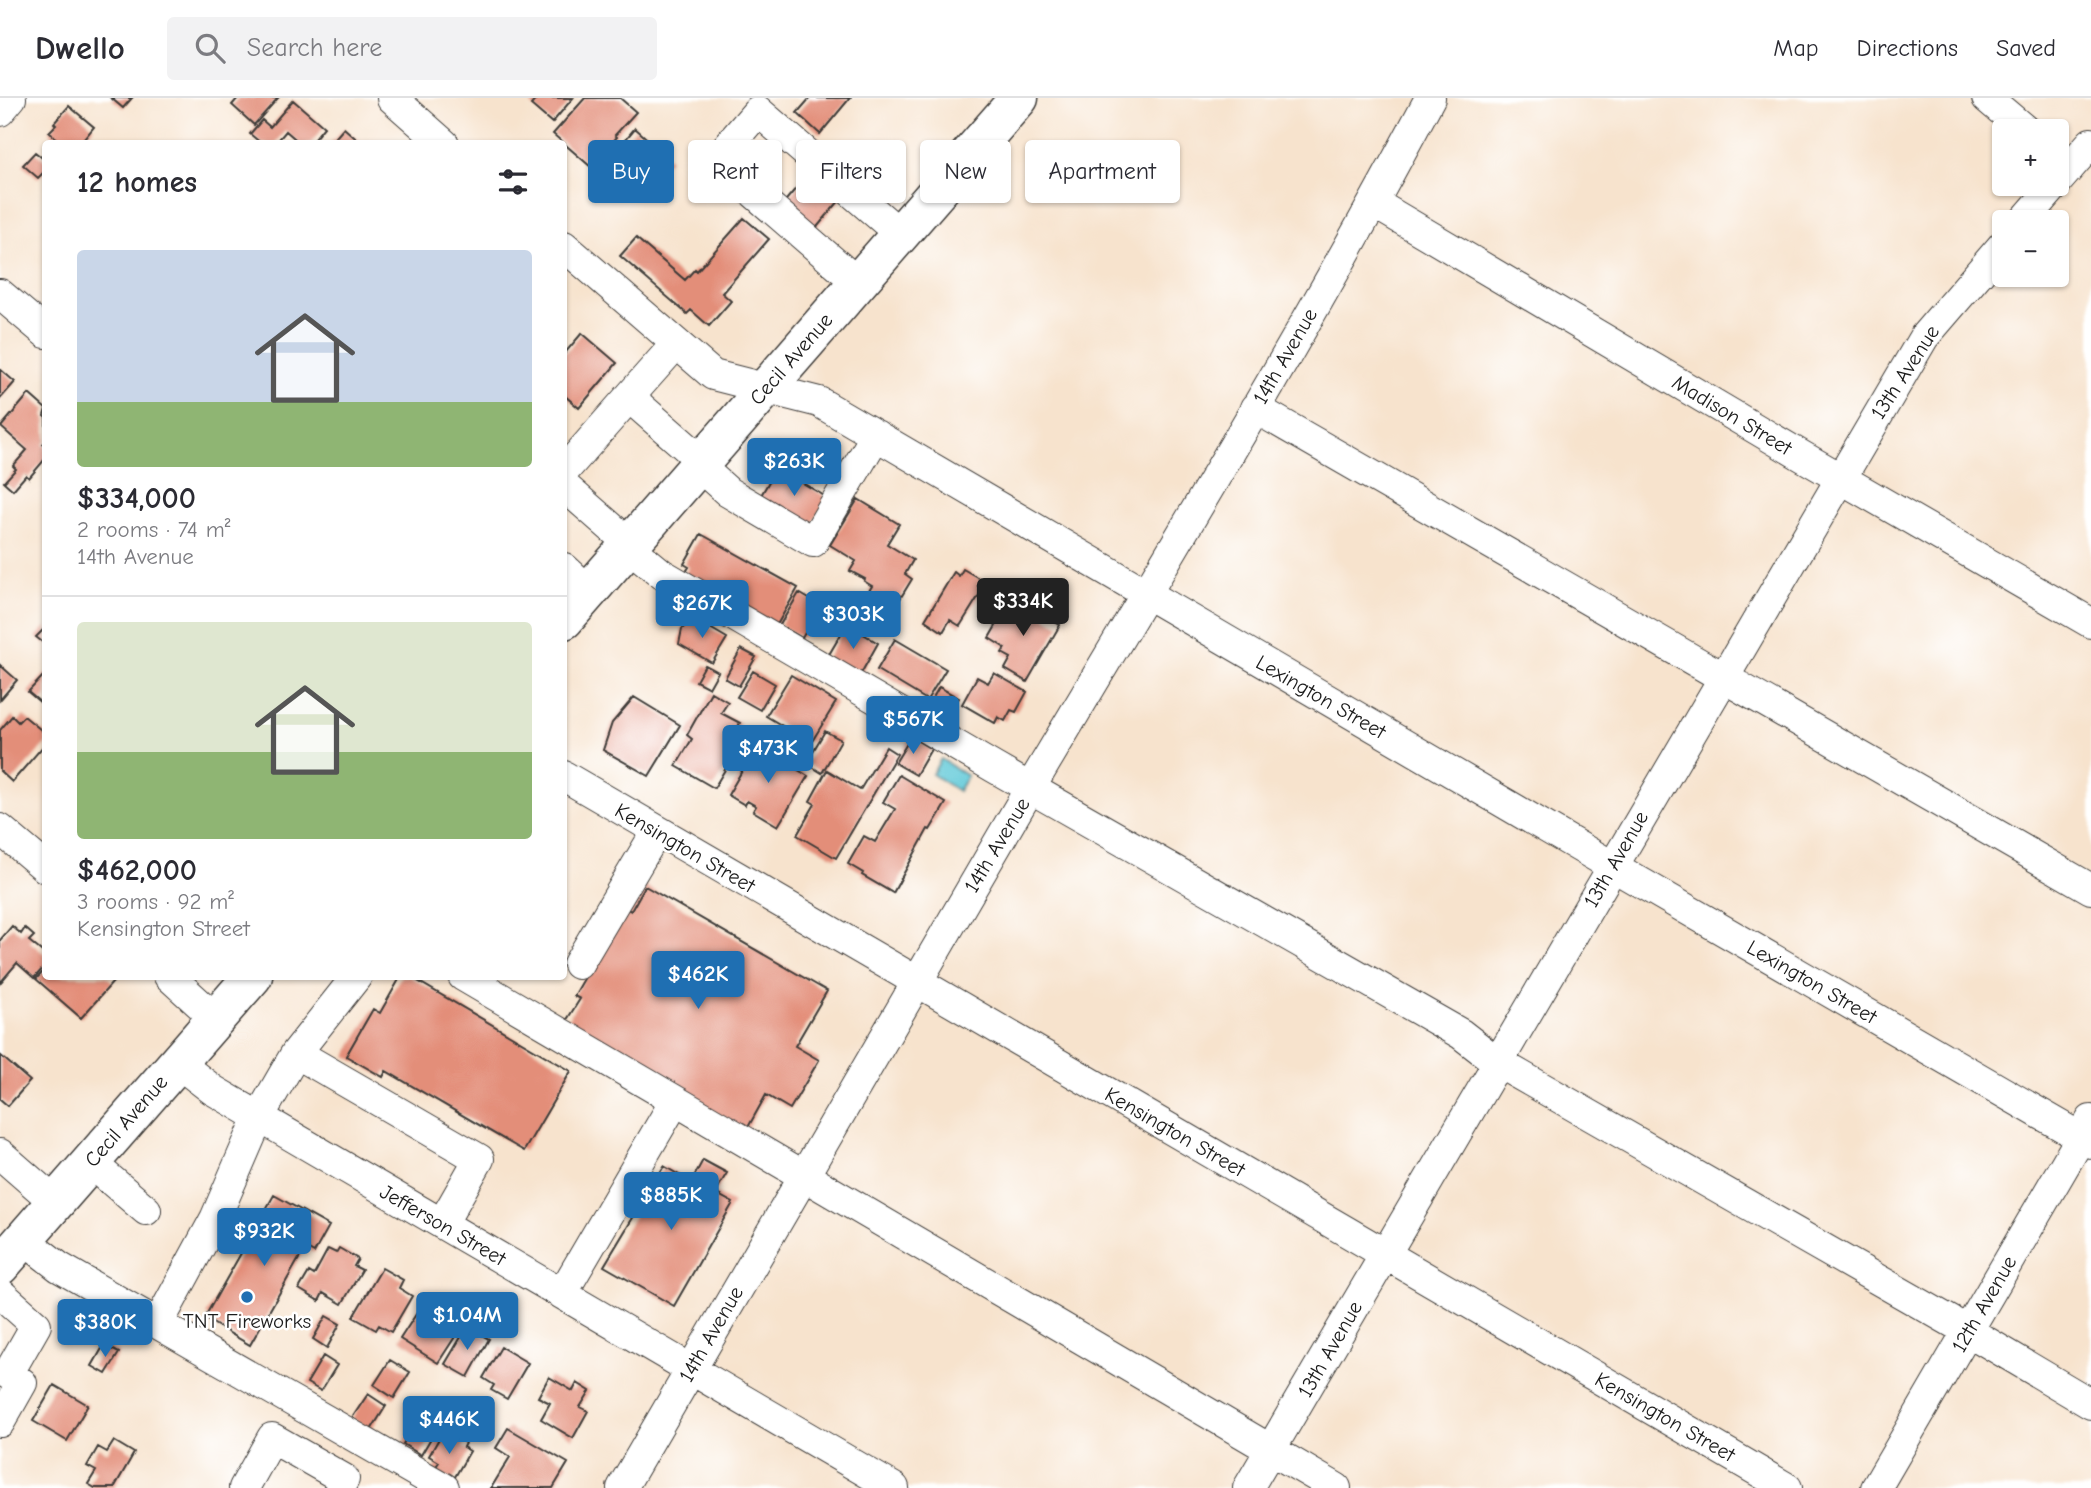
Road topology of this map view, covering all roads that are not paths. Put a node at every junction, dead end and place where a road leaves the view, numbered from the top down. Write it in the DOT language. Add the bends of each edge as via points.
graph roads {
  1 [pos="11,98"];
  2 [pos="392,98"];
  3 [pos="1430,98"];
  4 [pos="1015,99"];
  5 [pos="0,111"];
  6 [pos="439,140"];
  7 [pos="2091,143"];
  8 [pos="2069,164"];
  9 [pos="1374,203"];
  10 [pos="900,234"];
  11 [pos="567,249"];
  12 [pos="1992,258"];
  13 [pos="858,283"];
  14 [pos="0,294"];
  15 [pos="42,330"];
  16 [pos="676,344"];
  17 [pos="765,389"];
  18 [pos="629,397"];
  19 [pos="1255,408"];
  20 [pos="876,435"];
  21 [pos="700,463"];
  22 [pos="567,468"];
  23 [pos="1839,478"];
  24 [pos="567,489"];
  25 [pos="629,545"];
  26 [pos="576,579"];
  27 [pos="1146,595"];
  28 [pos="567,610"];
  29 [pos="2091,623"];
  30 [pos="1722,678"];
  31 [pos="567,778"];
  32 [pos="1030,789"];
  33 [pos="0,829"];
  34 [pos="657,831"];
  35 [pos="42,865"];
  36 [pos="1612,866"];
  37 [pos="2091,889"];
  38 [pos="578,964"];
  39 [pos="173,980"];
  40 [pos="250,980"];
  41 [pos="355,980"];
  42 [pos="470,980"];
  43 [pos="916,982"];
  44 [pos="216,1019"];
  45 [pos="296,1053"];
  46 [pos="1497,1062"];
  47 [pos="178,1063"];
  48 [pos="675,1101"];
  49 [pos="259,1117"];
  50 [pos="2088,1133"];
  51 [pos="2,1159"];
  52 [pos="90,1162"];
  53 [pos="803,1174"];
  54 [pos="55,1202"];
  55 [pos="146,1210"];
  56 [pos="442,1224"];
  57 [pos="11,1252"];
  58 [pos="1386,1254"];
  59 [pos="0,1293"];
  60 [pos="562,1294"];
  61 [pos="159,1324"];
  62 [pos="1968,1331"];
  63 [pos="691,1370"];
  64 [pos="2091,1404"];
  65 [pos="0,1422"];
  66 [pos="1271,1450"];
  67 [pos="244,1488"];
  68 [pos="339,1488"];
  69 [pos="444,1488"];
  70 [pos="622,1488"];
  71 [pos="894,1488"];
  72 [pos="1248,1488"];
  73 [pos="1336,1488"];
  74 [pos="1787,1488"];
  75 [pos="1876,1488"];
  1 -- 5 [label="street"];
  2 -- 6 [label="street"];
  3 -- 9 [label="street, 14th Avenue"];
  4 -- 10 [label="main road, Cecil Avenue"];
  7 -- 8 [label="street"];
  9 -- 19 [label="street, 14th Avenue"];
  9 -- 23 [label="street, Madison Street"];
  10 -- 13 [label="main road, Cecil Avenue"];
  10 -- 13 [label="street" via="758,111 716,160"];
  11 -- 16 [label="street, Lexington Street"];
  12 -- 23 [label="street, 13th Avenue" via="1924,337"];
  13 -- 17 [label="main road, Cecil Avenue"];
  14 -- 15 [label="street"];
  16 -- 17 [label="street, Lexington Street" via="713,375"];
  16 -- 18 [label="street"];
  17 -- 20 [label="street, Lexington Street" via="819,402"];
  17 -- 21 [label="main road, Cecil Avenue"];
  18 -- 21 [label="street"];
  18 -- 22 [label="street"];
  19 -- 27 [label="street, 14th Avenue"];
  19 -- 30 [label="street"];
  20 -- 21 [label="street" via="813,542 728,492"];
  20 -- 27 [label="street, Lexington Street"];
  21 -- 25 [label="main road, Cecil Avenue"];
  23 -- 29 [label="street, Madison Street"];
  23 -- 30 [label="street, 13th Avenue"];
  24 -- 25 [label="street"];
  25 -- 26 [label="main road, Cecil Avenue"];
  25 -- 32 [label="street" via="654,569"];
  26 -- 28 [label="main road, Cecil Avenue"];
  27 -- 32 [label="street, 14th Avenue"];
  27 -- 36 [label="street, Lexington Street"];
  30 -- 36 [label="street, 13th Avenue"];
  30 -- 37 [label="street"];
  31 -- 34 [label="street, Kensington Street"];
  32 -- 43 [label="street, 14th Avenue"];
  32 -- 46 [label="street" via="1461,1034"];
  33 -- 35 [label="street"];
  34 -- 38 [label="street"];
  34 -- 43 [label="street, Kensington Street"];
  36 -- 46 [label="street, 13th Avenue"];
  36 -- 50 [label="street, Lexington Street"];
  39 -- 44 [label="street"];
  40 -- 44 [label="main road, Cecil Avenue"];
  41 -- 45 [label="street"];
  42 -- 48 [label="street"];
  43 -- 53 [label="street, 14th Avenue"];
  43 -- 58 [label="street, Kensington Street"];
  44 -- 47 [label="main road, Cecil Avenue"];
  45 -- 49 [label="street"];
  45 -- 56 [label="street" via="480,1159"];
  46 -- 58 [label="street, 13th Avenue"];
  46 -- 62 [label="street"];
  47 -- 49 [label="street, Jefferson Street"];
  47 -- 52 [label="main road, Cecil Avenue"];
  48 -- 53 [label="street"];
  48 -- 60 [label="street"];
  49 -- 56 [label="street, Jefferson Street"];
  49 -- 61 [label="street" via="215,1219"];
  50 -- 62 [label="street, 12th Avenue"];
  51 -- 54 [label="street"];
  52 -- 54 [label="main road, Cecil Avenue"];
  52 -- 55 [label="street"];
  53 -- 63 [label="street, 14th Avenue"];
  53 -- 66 [label="street"];
  54 -- 57 [label="main road, Cecil Avenue"];
  56 -- 60 [label="street, Jefferson Street"];
  57 -- 61 [label="street" via="51,1262"];
  58 -- 66 [label="street, 13th Avenue"];
  58 -- 74 [label="street, Kensington Street"];
  59 -- 65 [label="street" via="36,1325 8,1374 22,1382"];
  60 -- 63 [label="street, Jefferson Street"];
  61 -- 69 [label="street"];
  62 -- 64 [label="street"];
  62 -- 75 [label="street, 12th Avenue"];
  63 -- 70 [label="street, 14th Avenue"];
  63 -- 71 [label="street, Jefferson Street"];
  66 -- 72 [label="street, 13th Avenue"];
  66 -- 73 [label="street"];
  67 -- 68 [label="street" via="272,1438 344,1479"];
}
